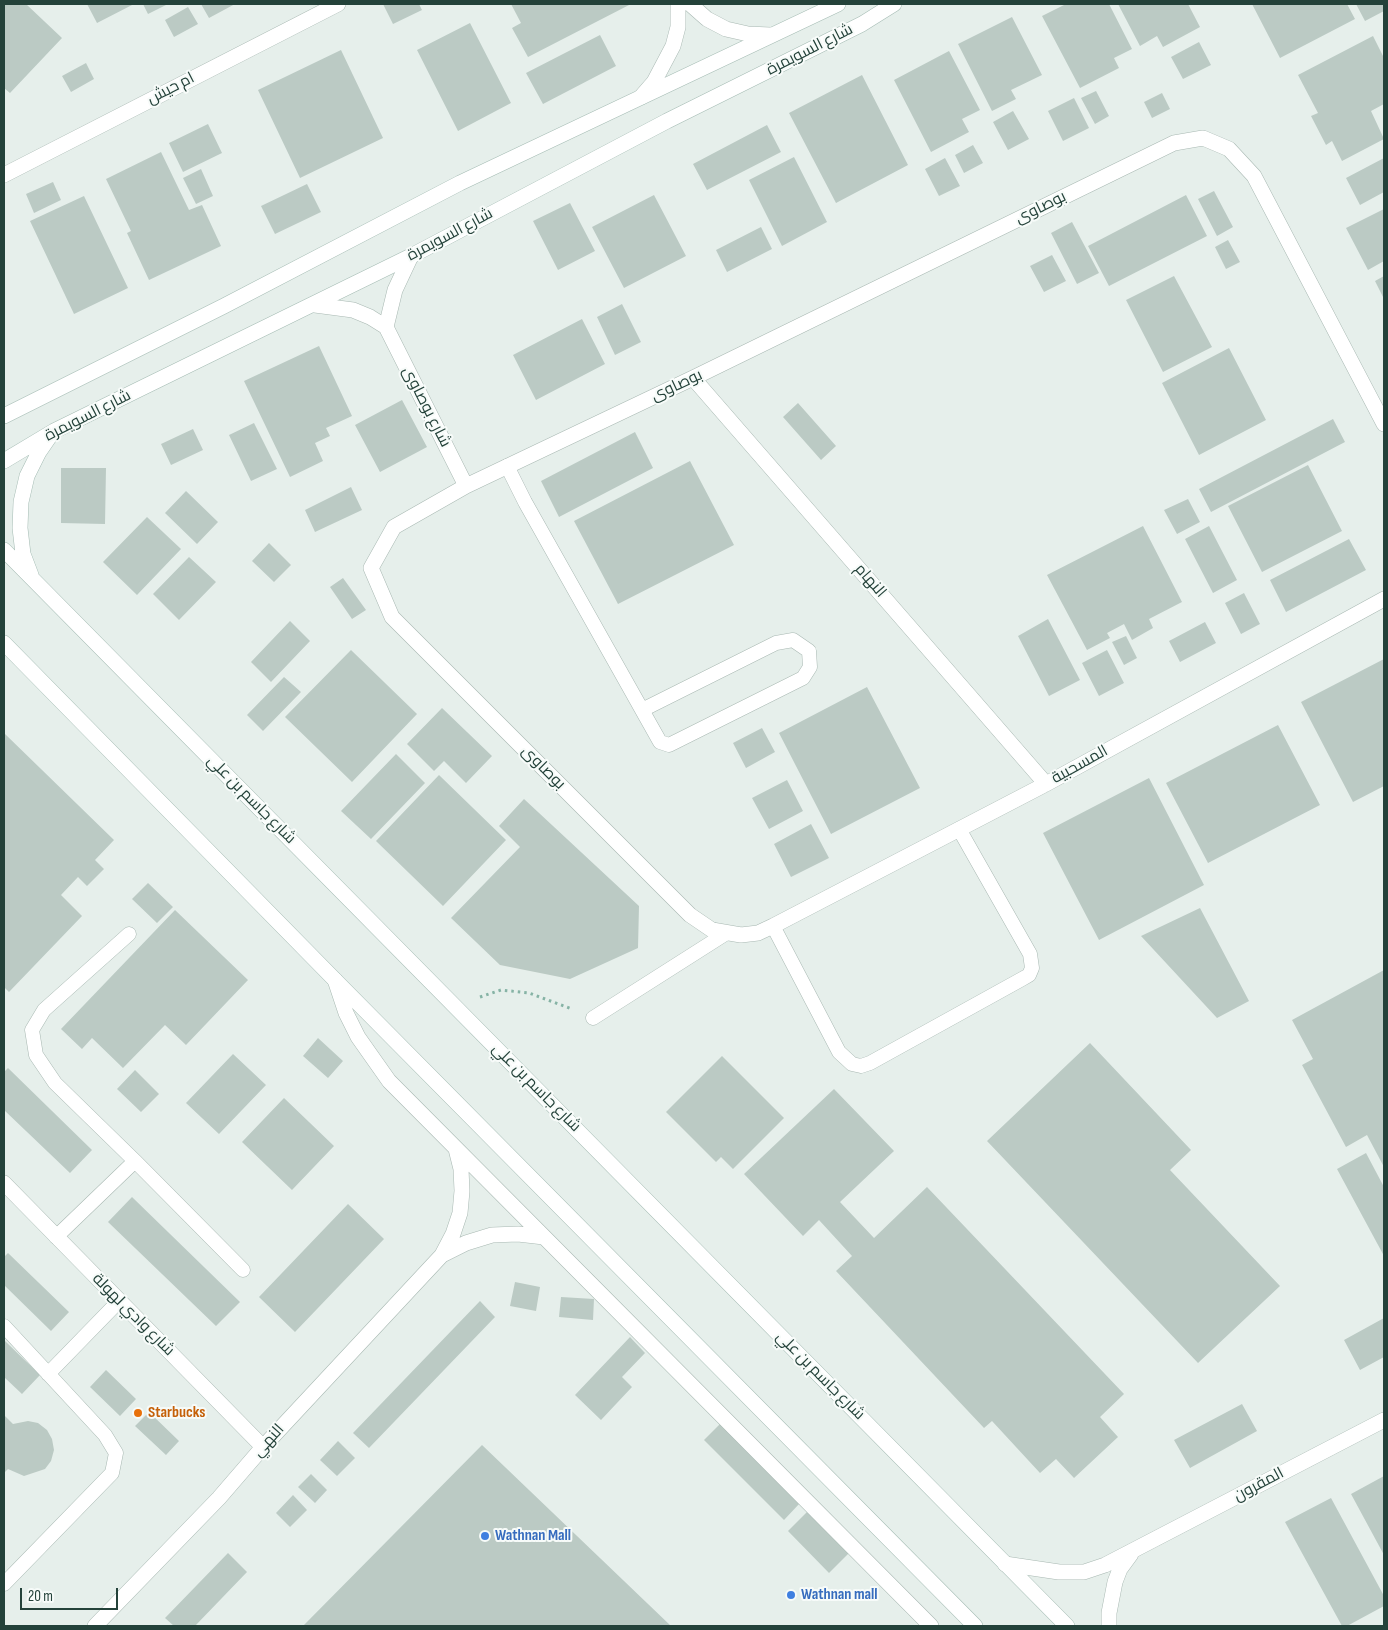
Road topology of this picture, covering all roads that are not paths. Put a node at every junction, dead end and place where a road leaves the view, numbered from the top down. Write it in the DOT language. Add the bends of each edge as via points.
graph roads {
  1 [pos="338,4"];
  2 [pos="678,4"];
  3 [pos="690,4"];
  4 [pos="838,4"];
  5 [pos="894,4"];
  6 [pos="770,35"];
  7 [pos="641,96"];
  8 [pos="4,175"];
  9 [pos="410,256"];
  10 [pos="315,305"];
  11 [pos="386,327"];
  12 [pos="694,378"];
  13 [pos="40,398"];
  14 [pos="4,405"];
  15 [pos="4,416"];
  16 [pos="1384,424"];
  17 [pos="54,431"];
  18 [pos="4,461"];
  19 [pos="507,466"];
  20 [pos="466,486"];
  21 [pos="4,550"];
  22 [pos="32,578"];
  23 [pos="1384,600"];
  24 [pos="4,643"];
  25 [pos="642,710"];
  26 [pos="1046,784"];
  27 [pos="959,829"];
  28 [pos="773,926"];
  29 [pos="129,934"];
  30 [pos="724,934"];
  31 [pos="335,980"];
  32 [pos="593,1018"];
  33 [pos="456,1147"];
  34 [pos="135,1161"];
  35 [pos="4,1183"];
  36 [pos="56,1237"];
  37 [pos="544,1237"];
  38 [pos="442,1254"];
  39 [pos="243,1270"];
  40 [pos="120,1301"];
  41 [pos="4,1326"];
  42 [pos="48,1374"];
  43 [pos="1384,1420"];
  44 [pos="263,1447"];
  45 [pos="1134,1551"];
  46 [pos="1005,1564"];
  47 [pos="4,1584"];
  48 [pos="95,1626"];
  49 [pos="931,1626"];
  50 [pos="975,1626"];
  51 [pos="1067,1626"];
  52 [pos="1109,1626"];
  1 -- 8 [label="street, ام حيش"];
  2 -- 7 [label="street" via="678,27 673,46 665,65"];
  3 -- 6 [label="street" via="707,19 726,29"];
  4 -- 6 [label="street, شارع السويمرة"];
  5 -- 9 [label="street, شارع السويمرة" via="862,24 667,121"];
  6 -- 7 [label="street, شارع السويمرة"];
  7 -- 13 [label="street, شارع السويمرة" via="460,183"];
  9 -- 10 [label="street, شارع السويمرة"];
  9 -- 11 [label="street" via="394,290"];
  10 -- 11 [label="street" via="352,310"];
  10 -- 17 [label="street, شارع السويمرة"];
  11 -- 20 [label="street, شارع بوصاوى"];
  12 -- 16 [label="street, بوصاوى" via="1174,143 1203,138 1229,149 1254,176"];
  12 -- 19 [label="street, بوصاوى"];
  12 -- 26 [label="street, النهام"];
  13 -- 14 [label="street"];
  13 -- 15 [label="street, شارع السويمرة"];
  17 -- 18 [label="street, شارع السويمرة"];
  17 -- 22 [label="street" via="27,476 21,502 23,554"];
  19 -- 20 [label="street, بوصاوى"];
  19 -- 25 [label="lane"];
  20 -- 30 [label="street, بوصاوى" via="394,527 371,568 392,617 690,915 700,924"];
  21 -- 22 [label="street, شارع جاسم بن علي"];
  22 -- 46 [label="street, شارع جاسم بن علي"];
  23 -- 26 [label="street, المسحبية"];
  24 -- 31 [label="street"];
  25 -- 25 [label="lane" via="660,742 670,745 803,678 810,667 809,651 793,640 776,643"];
  26 -- 27 [label="street, المسحبية"];
  27 -- 28 [label="street, المسحبية"];
  27 -- 28 [label="lane" via="1030,954 1032,968 1029,975 870,1063 852,1064 838,1052"];
  28 -- 30 [label="street, بوصاوى" via="758,933"];
  29 -- 34 [label="lane" via="44,1010 32,1030 36,1055 55,1083"];
  30 -- 32 [label="lane"];
  31 -- 33 [label="street" via="346,1013 373,1059 389,1081"];
  31 -- 50 [label="street"];
  33 -- 37 [label="street"];
  33 -- 38 [label="street, النهي" via="462,1191 455,1227"];
  34 -- 36 [label="lane"];
  34 -- 39 [label="lane"];
  35 -- 36 [label="street, شارع وادي لهولة"];
  36 -- 40 [label="street, شارع وادي لهولة"];
  37 -- 38 [label="street, النهي" via="492,1235"];
  37 -- 49 [label="street"];
  38 -- 44 [label="street, النهي"];
  40 -- 42 [label="lane"];
  40 -- 44 [label="street, شارع وادي لهولة"];
  41 -- 42 [label="lane"];
  42 -- 47 [label="lane" via="105,1435 116,1453 112,1473"];
  43 -- 45 [label="street, المقرون"];
  44 -- 48 [label="street, النهي" via="219,1498"];
  45 -- 46 [label="street, المقرون" via="1105,1566 1084,1572 1051,1572"];
  45 -- 52 [label="street, المقرون" via="1120,1569 1115,1582"];
  46 -- 51 [label="street, شارع جاسم بن علي"];
}
